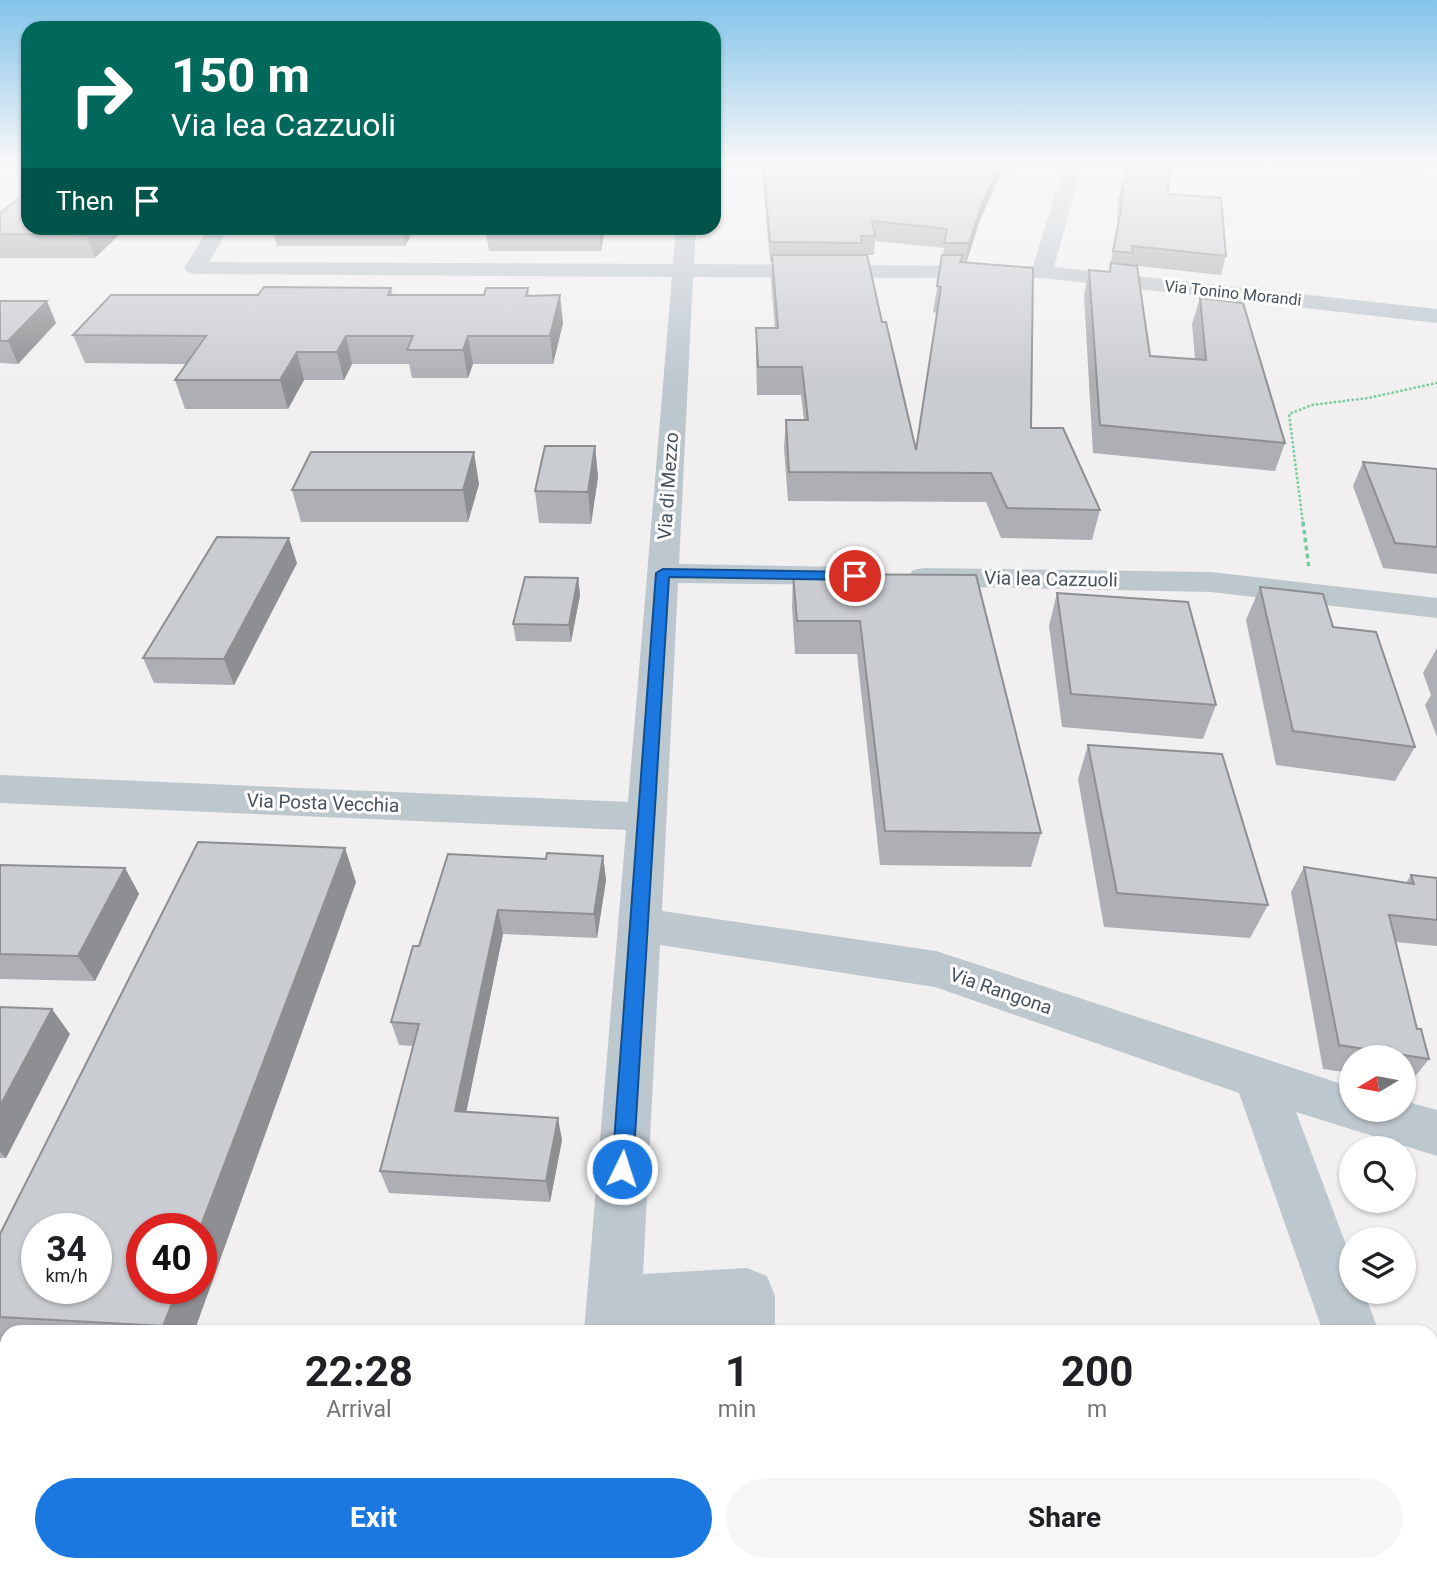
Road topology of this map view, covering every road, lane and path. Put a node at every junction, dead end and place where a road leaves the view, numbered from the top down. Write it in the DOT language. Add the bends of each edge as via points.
graph roads {
  1 [pos="214,236"];
  2 [pos="685,236"];
  3 [pos="1052,236"];
  4 [pos="682,270"];
  5 [pos="1042,272"];
  6 [pos="1437,316"];
  7 [pos="1437,383"];
  8 [pos="663,573"];
  9 [pos="1312,594"];
  10 [pos="1437,608"];
  11 [pos="0,789"];
  12 [pos="647,817"];
  13 [pos="638,925"];
  14 [pos="1258,1077"];
  15 [pos="1339,1105"];
  16 [pos="1398,1122"];
  17 [pos="1437,1133"];
  18 [pos="613,1318"];
  19 [pos="747,1325"];
  20 [pos="1348,1325"];
  1 -- 4 [label="street, Via Tonino Morandi" via="195,268"];
  2 -- 4 [label="street, Via di Mezzo"];
  3 -- 5 [label="street"];
  4 -- 5 [label="street, Via Tonino Morandi"];
  4 -- 8 [label="street, Via di Mezzo"];
  5 -- 6 [label="street, Via Tonino Morandi"];
  7 -- 9 [label="path" via="1312,405 1289,414"];
  8 -- 9 [label="street, Via lea Cazzuoli" via="1211,582"];
  8 -- 12 [label="street, Via di Mezzo"];
  9 -- 10 [label="street, Via lea Cazzuoli"];
  11 -- 12 [label="street, Via Posta Vecchia"];
  12 -- 13 [label="street, Via di Mezzo"];
  13 -- 14 [label="street, Via Rangona" via="936,969"];
  13 -- 18 [label="street, Via di Mezzo"];
  14 -- 15 [label="street, Via Rangona"];
  14 -- 20 [label="street"];
  16 -- 17 [label="street, Via Rangona"];
  18 -- 19 [label="street" via="747,1296"];
}
